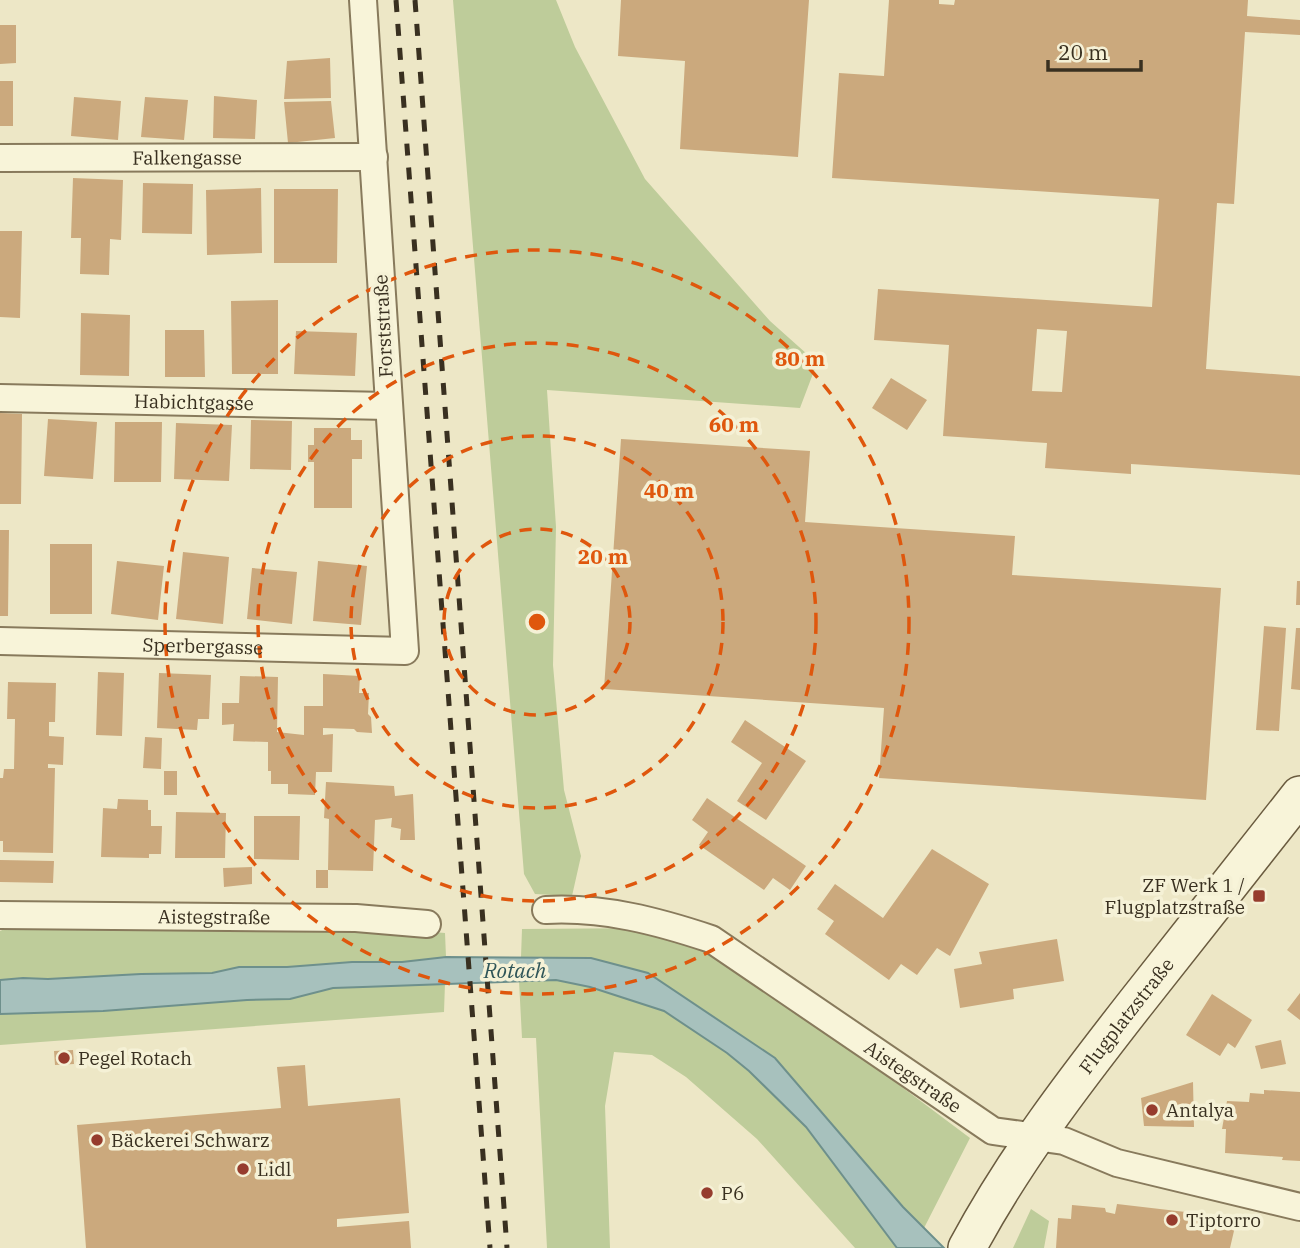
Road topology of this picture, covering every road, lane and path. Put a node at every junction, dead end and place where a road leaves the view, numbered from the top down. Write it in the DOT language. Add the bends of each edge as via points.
graph roads {
  1 [pos="363,0"];
  2 [pos="374,157"];
  3 [pos="0,158"];
  4 [pos="0,398"];
  5 [pos="388,406"];
  6 [pos="0,641"];
  7 [pos="405,651"];
  8 [pos="1300,795"];
  9 [pos="546,910"];
  10 [pos="0,915"];
  11 [pos="427,924"];
  12 [pos="1035,1137"];
  13 [pos="1300,1208"];
  14 [pos="967,1248"];
  1 -- 2 [label="street, Forststraße"];
  2 -- 3 [label="street, Falkengasse"];
  2 -- 5 [label="street, Forststraße"];
  4 -- 5 [label="street, Habichtgasse"];
  5 -- 7 [label="street, Forststraße"];
  6 -- 7 [label="street, Sperbergasse"];
  8 -- 12 [label="street, Flugplatzstraße"];
  9 -- 12 [label="street, Aistegstraße" via="579,908 659,921 711,939 993,1131"];
  10 -- 11 [label="street, Aistegstraße" via="356,918"];
  12 -- 13 [label="street, Aistegstraße" via="1064,1141 1117,1163"];
  12 -- 14 [label="street, Flugplatzstraße"];
}
